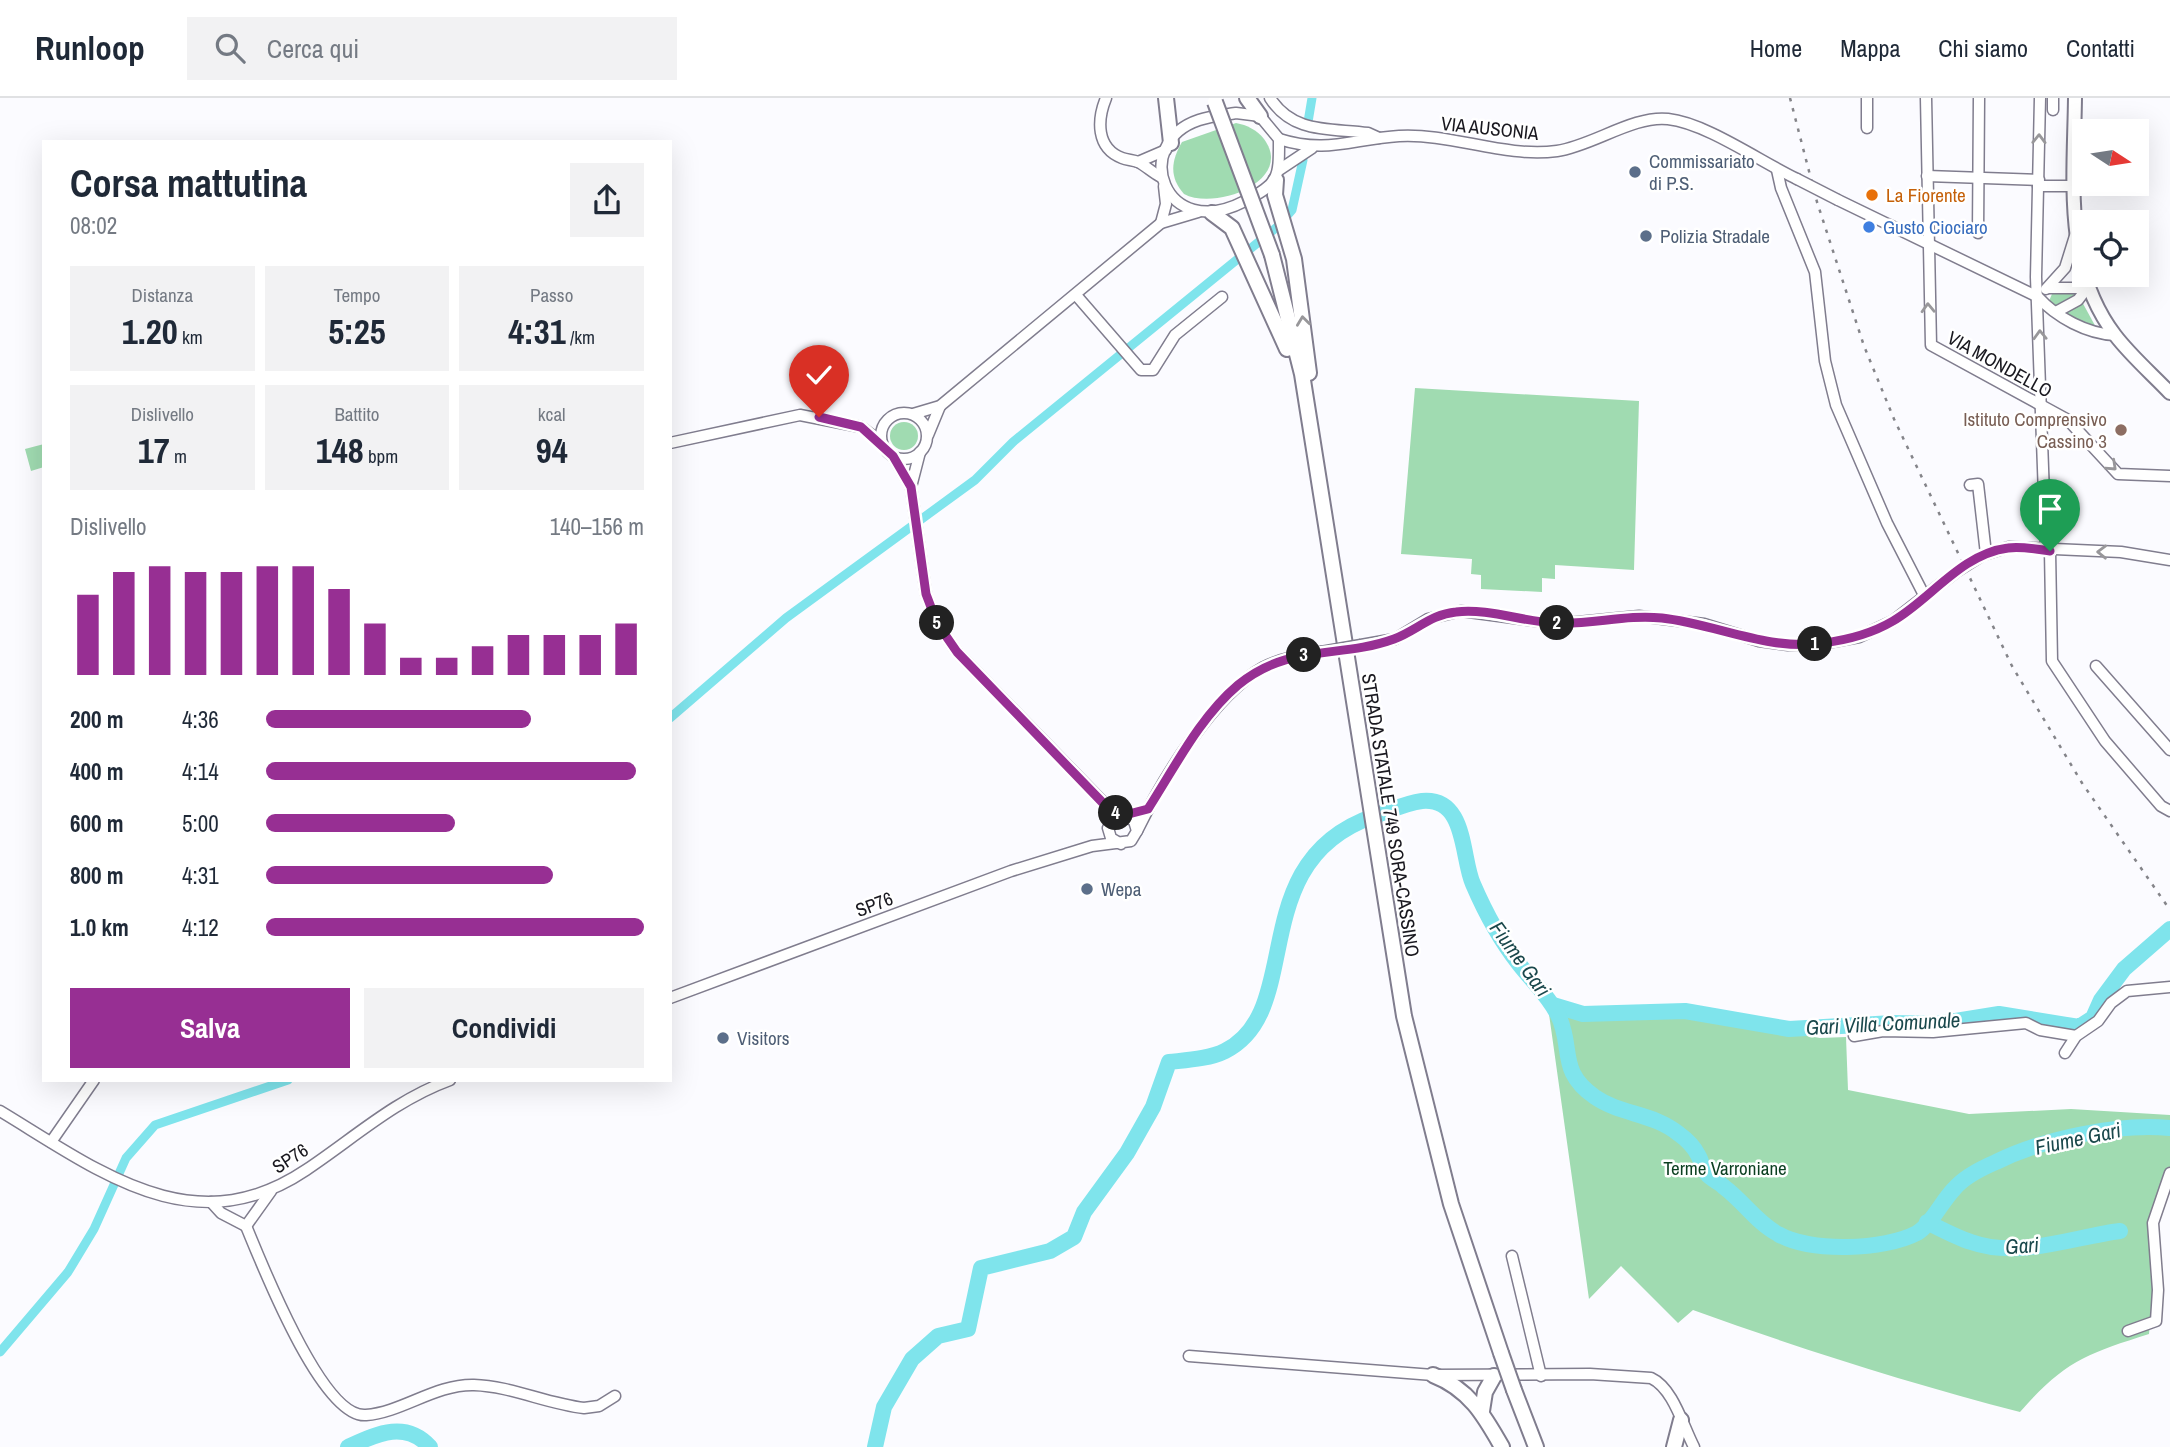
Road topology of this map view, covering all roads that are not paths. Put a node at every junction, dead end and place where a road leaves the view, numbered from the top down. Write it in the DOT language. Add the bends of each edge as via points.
graph roads {
  1 [pos="1106,98"];
  2 [pos="1166,98"];
  3 [pos="1247,98"];
  4 [pos="1270,98"];
  5 [pos="1867,98"];
  6 [pos="1926,98"];
  7 [pos="1979,98"];
  8 [pos="2040,98"];
  9 [pos="2053,98"];
  10 [pos="2075,98"];
  11 [pos="1214,99"];
  12 [pos="2053,110"];
  13 [pos="1259,116"];
  14 [pos="2075,119"];
  15 [pos="1867,128"];
  16 [pos="1380,138"];
  17 [pos="1279,139"];
  18 [pos="1169,147"];
  19 [pos="1312,148"];
  20 [pos="1138,162"];
  21 [pos="1777,170"];
  22 [pos="1277,175"];
  23 [pos="1927,176"];
  24 [pos="1978,178"];
  25 [pos="1163,181"];
  26 [pos="2038,183"];
  27 [pos="2072,186"];
  28 [pos="1205,213"];
  29 [pos="1161,223"];
  30 [pos="1978,233"];
  31 [pos="1927,245"];
  32 [pos="2072,245"];
  33 [pos="2048,288"];
  34 [pos="2087,288"];
  35 [pos="1076,295"];
  36 [pos="1222,297"];
  37 [pos="2038,297"];
  38 [pos="2056,312"];
  39 [pos="2115,335"];
  40 [pos="2170,393"];
  41 [pos="940,406"];
  42 [pos="2043,408"];
  43 [pos="913,414"];
  44 [pos="887,419"];
  45 [pos="861,427"];
  46 [pos="927,436"];
  47 [pos="1312,437"];
  48 [pos="672,443"];
  49 [pos="882,443"];
  50 [pos="920,452"];
  51 [pos="893,456"];
  52 [pos="2170,476"];
  53 [pos="1970,485"];
  54 [pos="911,487"];
  55 [pos="2048,550"];
  56 [pos="1984,554"];
  57 [pos="2170,560"];
  58 [pos="1925,597"];
  59 [pos="2096,666"];
  60 [pos="2170,750"];
  61 [pos="1102,802"];
  62 [pos="1148,809"];
  63 [pos="2170,811"];
  64 [pos="1124,817"];
  65 [pos="1109,827"];
  66 [pos="1137,831"];
  67 [pos="1121,844"];
  68 [pos="1092,846"];
  69 [pos="2170,987"];
  70 [pos="672,998"];
  71 [pos="1854,1036"];
  72 [pos="2076,1036"];
  73 [pos="2065,1053"];
  74 [pos="93,1082"];
  75 [pos="446,1082"];
  76 [pos="0,1111"];
  77 [pos="51,1142"];
  78 [pos="2170,1173"];
  79 [pos="271,1191"];
  80 [pos="211,1202"];
  81 [pos="246,1226"];
  82 [pos="1512,1256"];
  83 [pos="2128,1331"];
  84 [pos="1189,1356"];
  85 [pos="1433,1375"];
  86 [pos="1494,1376"];
  87 [pos="1541,1376"];
  88 [pos="615,1396"];
  89 [pos="1482,1411"];
  90 [pos="1681,1420"];
  91 [pos="1502,1447"];
  92 [pos="1536,1447"];
  93 [pos="1674,1447"];
  94 [pos="1694,1447"];
  1 -- 20 [label="street" via="1099,134 1107,149"];
  2 -- 18 [label="highway"];
  3 -- 13 [label="highway"];
  4 -- 16 [label="street" via="1297,124"];
  5 -- 15 [label="street"];
  6 -- 23 [label="street"];
  7 -- 24 [label="street"];
  26 -- 8 [label="street, one-way"];
  9 -- 12 [label="street"];
  10 -- 14 [label="main road"];
  11 -- 47 [label="highway, STRADA STATALE 749 SORA-CASSINO, bridge" via="1272,255 1302,374"];
  13 -- 17 [label="street"];
  13 -- 18 [label="street" via="1236,113 1198,120"];
  16 -- 19 [label="street, VIA AUSONIA"];
  16 -- 21 [label="street, VIA AUSONIA" via="1420,137 1541,152 1590,143 1639,124 1667,119 1690,124"];
  17 -- 19 [label="street, VIA AUSONIA"];
  17 -- 22 [label="street"];
  18 -- 20 [label="street"];
  18 -- 25 [label="street" via="1161,158"];
  19 -- 22 [label="street, VIA AUSONIA"];
  20 -- 25 [label="street"];
  21 -- 31 [label="street, VIA AUSONIA, bridge"];
  21 -- 58 [label="street" via="1815,272 1833,397 1887,523"];
  22 -- 28 [label="street" via="1269,188 1247,200"];
  47 -- 22 [label="highway, one-way" via="1308,367 1291,247 1277,201"];
  23 -- 24 [label="street"];
  23 -- 31 [label="street"];
  24 -- 26 [label="street"];
  24 -- 30 [label="street"];
  25 -- 28 [label="street" via="1178,204"];
  25 -- 29 [label="street" via="1166,204"];
  26 -- 27 [label="street"];
  26 -- 37 [label="street"];
  28 -- 29 [label="street"];
  28 -- 47 [label="highway" via="1232,228 1237,238 1287,350"];
  29 -- 35 [label="street"];
  31 -- 37 [label="street, VIA AUSONIA"];
  42 -- 31 [label="street, VIA MONDELLO, one-way" via="1931,345"];
  32 -- 33 [label="street" via="2064,268"];
  33 -- 34 [label="street"];
  33 -- 37 [label="street"];
  34 -- 38 [label="street" via="2078,300"];
  34 -- 39 [label="main road"];
  35 -- 36 [label="street" via="1144,371 1153,370 1175,335"];
  35 -- 41 [label="street"];
  37 -- 38 [label="street, VIA AUSONIA"];
  42 -- 37 [label="street, one-way"];
  38 -- 39 [label="street, VIA AUSONIA" via="2098,334"];
  39 -- 40 [label="main road"];
  41 -- 43 [label="street"];
  41 -- 46 [label="street"];
  42 -- 52 [label="street, VIA MONDELLO, one-way" via="2075,425 2118,474"];
  42 -- 55 [label="street"];
  43 -- 44 [label="street"];
  43 -- 46 [label="street" via="923,423"];
  44 -- 45 [label="street"];
  44 -- 49 [label="street"];
  45 -- 48 [label="street" via="800,415"];
  45 -- 49 [label="street"];
  46 -- 50 [label="street"];
  47 -- 92 [label="highway, STRADA STATALE 749 SORA-CASSINO, bridge" via="1404,1016 1451,1204"];
  49 -- 51 [label="street"];
  50 -- 51 [label="street" via="907,459"];
  50 -- 54 [label="street"];
  51 -- 54 [label="street"];
  53 -- 56 [label="street" via="1978,484"];
  54 -- 61 [label="street" via="929,603 937,623 957,652"];
  55 -- 56 [label="street" via="2009,547"];
  57 -- 55 [label="street, one-way" via="2121,552"];
  55 -- 63 [label="street" via="2052,661 2105,741"];
  56 -- 58 [label="street, bridge"];
  58 -- 62 [label="street, bridge" via="1893,621 1859,637 1788,645 1704,624 1639,616 1558,624 1461,611 1428,619 1395,639 1289,657 1238,685 1216,708"];
  59 -- 60 [label="street"];
  61 -- 64 [label="street"];
  61 -- 65 [label="street"];
  62 -- 64 [label="street"];
  62 -- 66 [label="street"];
  64 -- 65 [label="street" via="1114,818"];
  64 -- 66 [label="street" via="1134,821"];
  65 -- 67 [label="street" via="1111,838"];
  65 -- 68 [label="street"];
  66 -- 67 [label="street" via="1131,841"];
  67 -- 68 [label="street, SP76"];
  68 -- 70 [label="street, SP76" via="1011,871"];
  69 -- 72 [label="street" via="2127,991"];
  71 -- 72 [label="street" via="2026,1023"];
  72 -- 73 [label="street"];
  74 -- 77 [label="street"];
  75 -- 79 [label="street, SP76" via="395,1105"];
  76 -- 77 [label="street, SP76"];
  77 -- 80 [label="street, SP76" via="131,1187 167,1199"];
  78 -- 83 [label="street" via="2153,1223 2156,1321"];
  79 -- 80 [label="street, SP76"];
  79 -- 81 [label="street"];
  80 -- 81 [label="street"];
  81 -- 88 [label="street" via="316,1375 350,1411 361,1416 376,1414 472,1385 584,1408 599,1406"];
  82 -- 87 [label="street"];
  84 -- 85 [label="street"];
  85 -- 86 [label="street"];
  85 -- 89 [label="highway" via="1463,1390"];
  86 -- 87 [label="street"];
  86 -- 89 [label="highway"];
  87 -- 90 [label="street" via="1651,1378 1659,1382"];
  89 -- 91 [label="highway"];
  90 -- 93 [label="highway"];
  90 -- 94 [label="street"];
}
